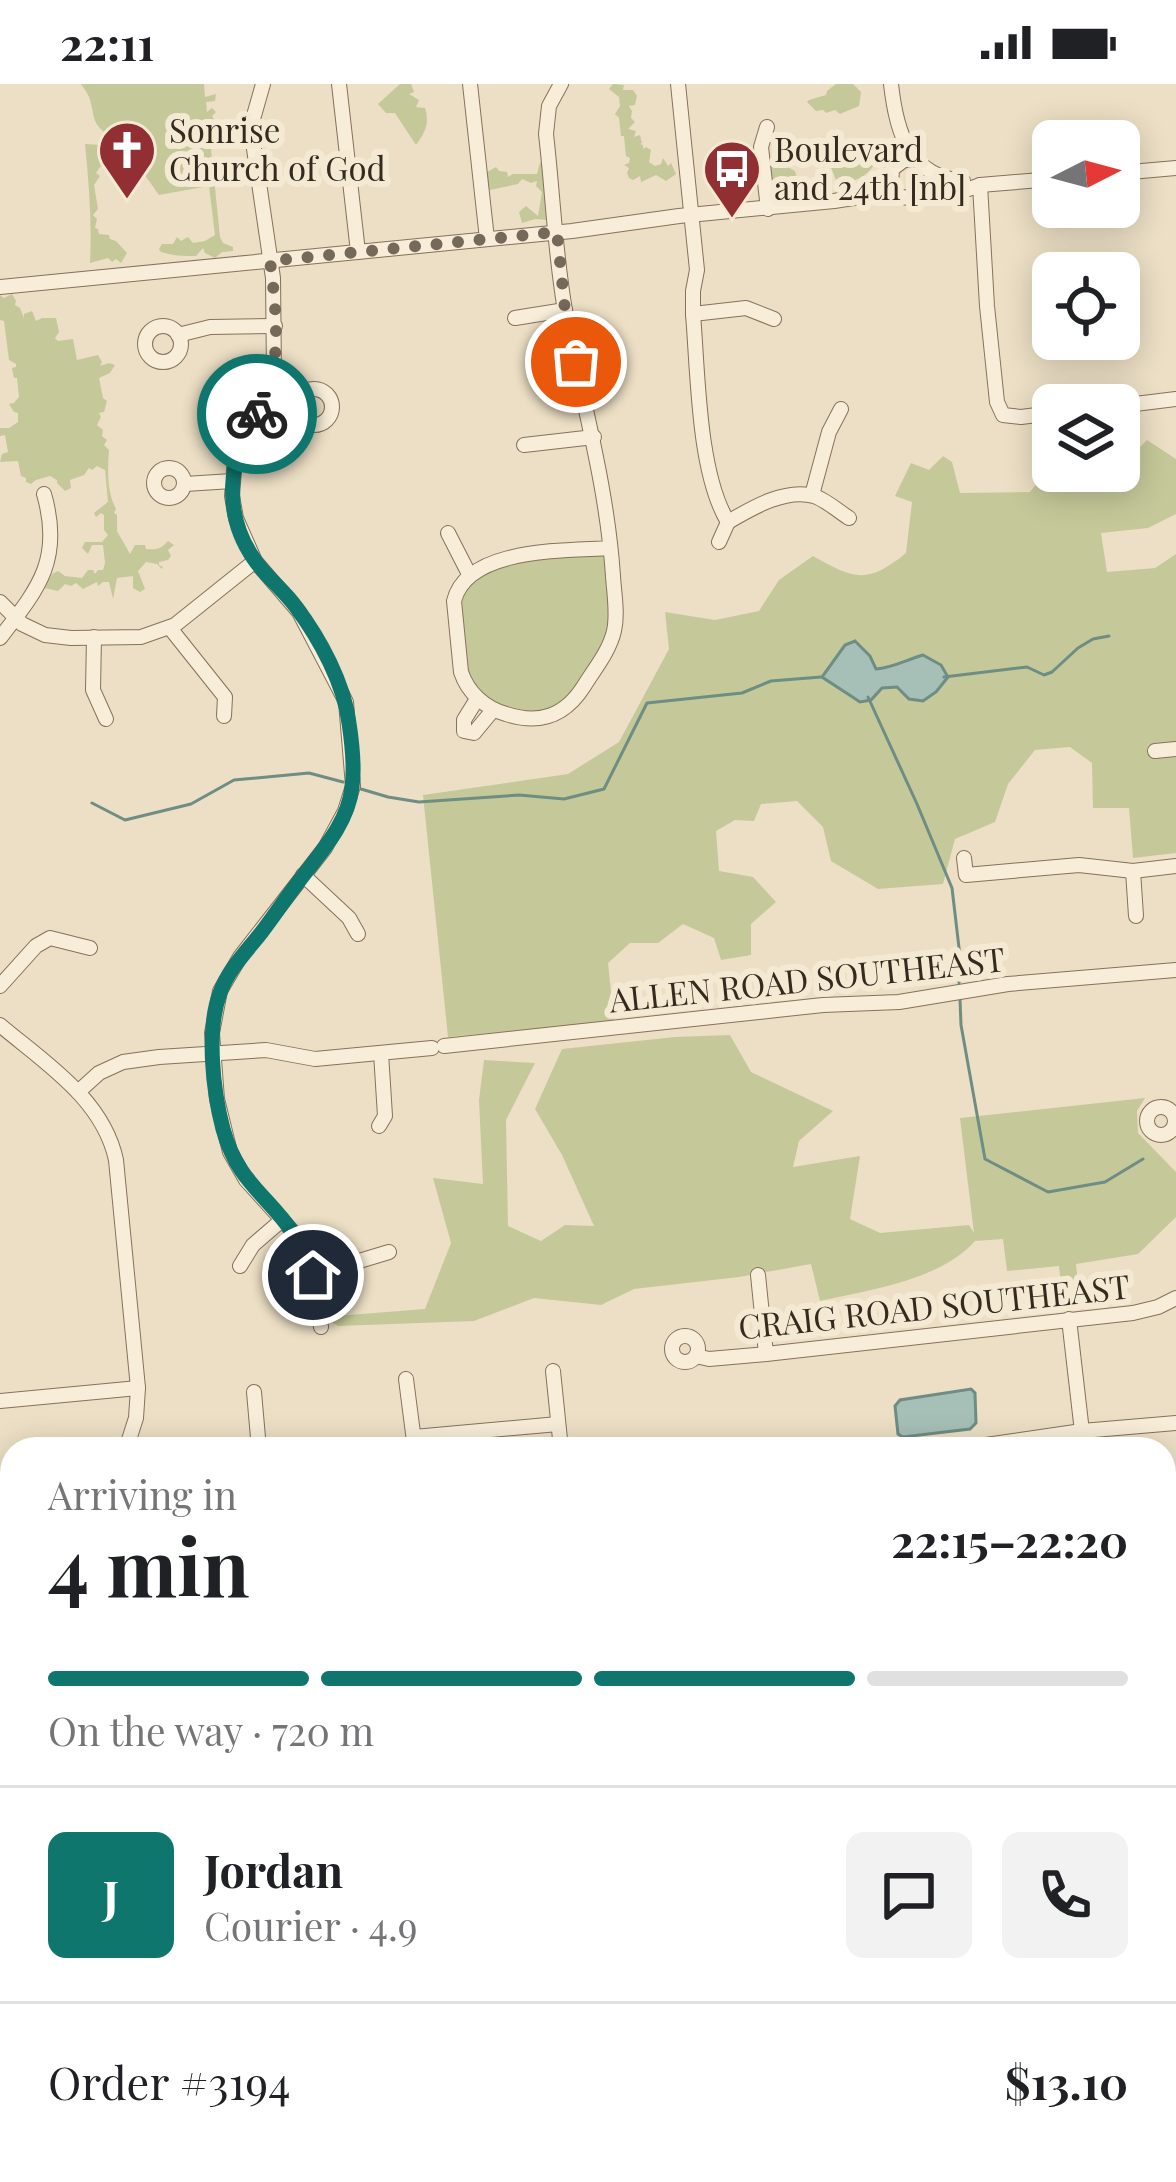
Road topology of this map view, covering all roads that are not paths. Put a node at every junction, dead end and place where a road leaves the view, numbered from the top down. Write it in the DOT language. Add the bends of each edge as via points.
graph roads {
  1 [pos="263,84"];
  2 [pos="339,84"];
  3 [pos="470,84"];
  4 [pos="561,84"];
  5 [pos="678,84"];
  6 [pos="891,84"];
  7 [pos="894,114"];
  8 [pos="767,127"];
  9 [pos="922,164"];
  10 [pos="1176,168"];
  11 [pos="891,171"];
  12 [pos="1140,171"];
  13 [pos="1032,181"];
  14 [pos="980,185"];
  15 [pos="924,194"];
  16 [pos="855,196"];
  17 [pos="899,196"];
  18 [pos="768,209"];
  19 [pos="693,215"];
  20 [pos="557,232"];
  21 [pos="487,239"];
  22 [pos="358,252"];
  23 [pos="270,261"];
  24 [pos="0,287"];
  25 [pos="565,310"];
  26 [pos="693,314"];
  27 [pos="514,318"];
  28 [pos="774,319"];
  29 [pos="274,326"];
  30 [pos="178,335"];
  31 [pos="271,388"];
  32 [pos="297,400"];
  33 [pos="1176,400"];
  34 [pos="1140,404"];
  35 [pos="842,409"];
  36 [pos="1032,415"];
  37 [pos="594,436"];
  38 [pos="524,445"];
  39 [pos="232,482"];
  40 [pos="184,484"];
  41 [pos="44,494"];
  42 [pos="812,495"];
  43 [pos="849,518"];
  44 [pos="728,522"];
  45 [pos="448,533"];
  46 [pos="719,542"];
  47 [pos="610,548"];
  48 [pos="255,561"];
  49 [pos="469,574"];
  50 [pos="0,602"];
  51 [pos="15,619"];
  52 [pos="170,628"];
  53 [pos="94,637"];
  54 [pos="0,638"];
  55 [pos="477,699"];
  56 [pos="494,710"];
  57 [pos="224,716"];
  58 [pos="106,719"];
  59 [pos="1176,749"];
  60 [pos="1155,751"];
  61 [pos="964,858"];
  62 [pos="1176,866"];
  63 [pos="1133,871"];
  64 [pos="303,875"];
  65 [pos="1136,916"];
  66 [pos="358,934"];
  67 [pos="90,948"];
  68 [pos="1176,970"];
  69 [pos="0,986"];
  70 [pos="0,1025"];
  71 [pos="214,1053"];
  72 [pos="382,1053"];
  73 [pos="78,1092"];
  74 [pos="379,1126"];
  75 [pos="1166,1134"];
  76 [pos="1176,1148"];
  77 [pos="282,1220"];
  78 [pos="389,1252"];
  79 [pos="240,1266"];
  80 [pos="313,1275"];
  81 [pos="758,1275"];
  82 [pos="1176,1298"];
  83 [pos="1070,1319"];
  84 [pos="321,1327"];
  85 [pos="766,1354"];
  86 [pos="696,1356"];
  87 [pos="554,1371"];
  88 [pos="406,1379"];
  89 [pos="138,1388"];
  90 [pos="254,1392"];
  91 [pos="0,1401"];
  92 [pos="1176,1423"];
  93 [pos="558,1424"];
  94 [pos="1082,1431"];
  95 [pos="130,1437"];
  96 [pos="259,1437"];
  97 [pos="413,1437"];
  98 [pos="456,1437"];
  99 [pos="560,1437"];
  100 [pos="1041,1437"];
  101 [pos="1083,1437"];
  1 -- 23 [label="street" via="253,119"];
  2 -- 22 [label="street"];
  3 -- 21 [label="street"];
  4 -- 20 [label="street" via="546,128"];
  5 -- 19 [label="street"];
  6 -- 7 [label="street"];
  7 -- 9 [label="street"];
  7 -- 11 [label="street"];
  8 -- 18 [label="street" via="761,147"];
  9 -- 11 [label="street" via="904,160"];
  9 -- 14 [label="street" via="944,179"];
  9 -- 15 [label="street" via="930,182"];
  10 -- 12 [label="street"];
  11 -- 16 [label="street"];
  11 -- 17 [label="street"];
  13 -- 14 [label="street"];
  14 -- 15 [label="street"];
  14 -- 36 [label="street" via="997,402 1003,415"];
  15 -- 17 [label="street"];
  16 -- 17 [label="street"];
  16 -- 18 [label="street"];
  18 -- 19 [label="street"];
  19 -- 20 [label="street"];
  19 -- 26 [label="street"];
  20 -- 21 [label="street"];
  20 -- 25 [label="street"];
  21 -- 22 [label="street"];
  22 -- 23 [label="street"];
  23 -- 24 [label="street"];
  23 -- 29 [label="street"];
  25 -- 27 [label="street"];
  25 -- 37 [label="street"];
  26 -- 28 [label="street" via="746,308"];
  26 -- 44 [label="street" via="710,484"];
  29 -- 30 [label="street"];
  29 -- 31 [label="street"];
  31 -- 32 [label="street"];
  31 -- 39 [label="street" via="243,435"];
  33 -- 34 [label="street"];
  35 -- 42 [label="street"];
  37 -- 38 [label="street"];
  37 -- 47 [label="street"];
  39 -- 40 [label="street"];
  39 -- 48 [label="street" via="236,518"];
  41 -- 51 [label="street" via="47,564"];
  42 -- 43 [label="street"];
  42 -- 44 [label="street" via="757,505"];
  44 -- 46 [label="street"];
  45 -- 49 [label="street"];
  47 -- 49 [label="street" via="513,557"];
  47 -- 56 [label="street" via="614,633 574,702 536,718"];
  48 -- 52 [label="street"];
  48 -- 64 [label="street" via="299,611 346,702 350,800"];
  49 -- 55 [label="street" via="454,601 461,672"];
  50 -- 51 [label="street"];
  51 -- 53 [label="street" via="45,635"];
  51 -- 54 [label="street"];
  52 -- 53 [label="street"];
  52 -- 57 [label="street" via="225,698"];
  53 -- 58 [label="street" via="94,690"];
  55 -- 56 [label="street"];
  55 -- 56 [label="street" via="464,731 478,731"];
  59 -- 60 [label="street"];
  61 -- 63 [label="street" via="966,874 1079,865"];
  62 -- 63 [label="street"];
  63 -- 65 [label="street"];
  64 -- 66 [label="street"];
  64 -- 71 [label="street" via="220,991"];
  67 -- 69 [label="street" via="50,938"];
  68 -- 72 [label="street, ALLEN ROAD SOUTHEAST"];
  70 -- 73 [label="street"];
  71 -- 72 [label="street, ALLEN ROAD SOUTHEAST"];
  71 -- 73 [label="street, ALLEN ROAD SOUTHEAST" via="123,1062"];
  71 -- 77 [label="street" via="230,1152"];
  72 -- 74 [label="street"];
  73 -- 89 [label="street" via="108,1131 116,1160"];
  75 -- 76 [label="street"];
  77 -- 79 [label="street"];
  77 -- 80 [label="street"];
  78 -- 80 [label="street"];
  80 -- 84 [label="street"];
  81 -- 85 [label="street"];
  82 -- 83 [label="street, CRAIG ROAD SOUTHEAST" via="1146,1311"];
  83 -- 85 [label="street, CRAIG ROAD SOUTHEAST"];
  83 -- 94 [label="street"];
  85 -- 86 [label="street, CRAIG ROAD SOUTHEAST"];
  87 -- 93 [label="street"];
  88 -- 97 [label="street"];
  89 -- 91 [label="street"];
  89 -- 95 [label="street"];
  90 -- 96 [label="street"];
  92 -- 94 [label="street"];
  93 -- 98 [label="street"];
  93 -- 99 [label="street"];
  94 -- 100 [label="street"];
  94 -- 101 [label="street"];
}
